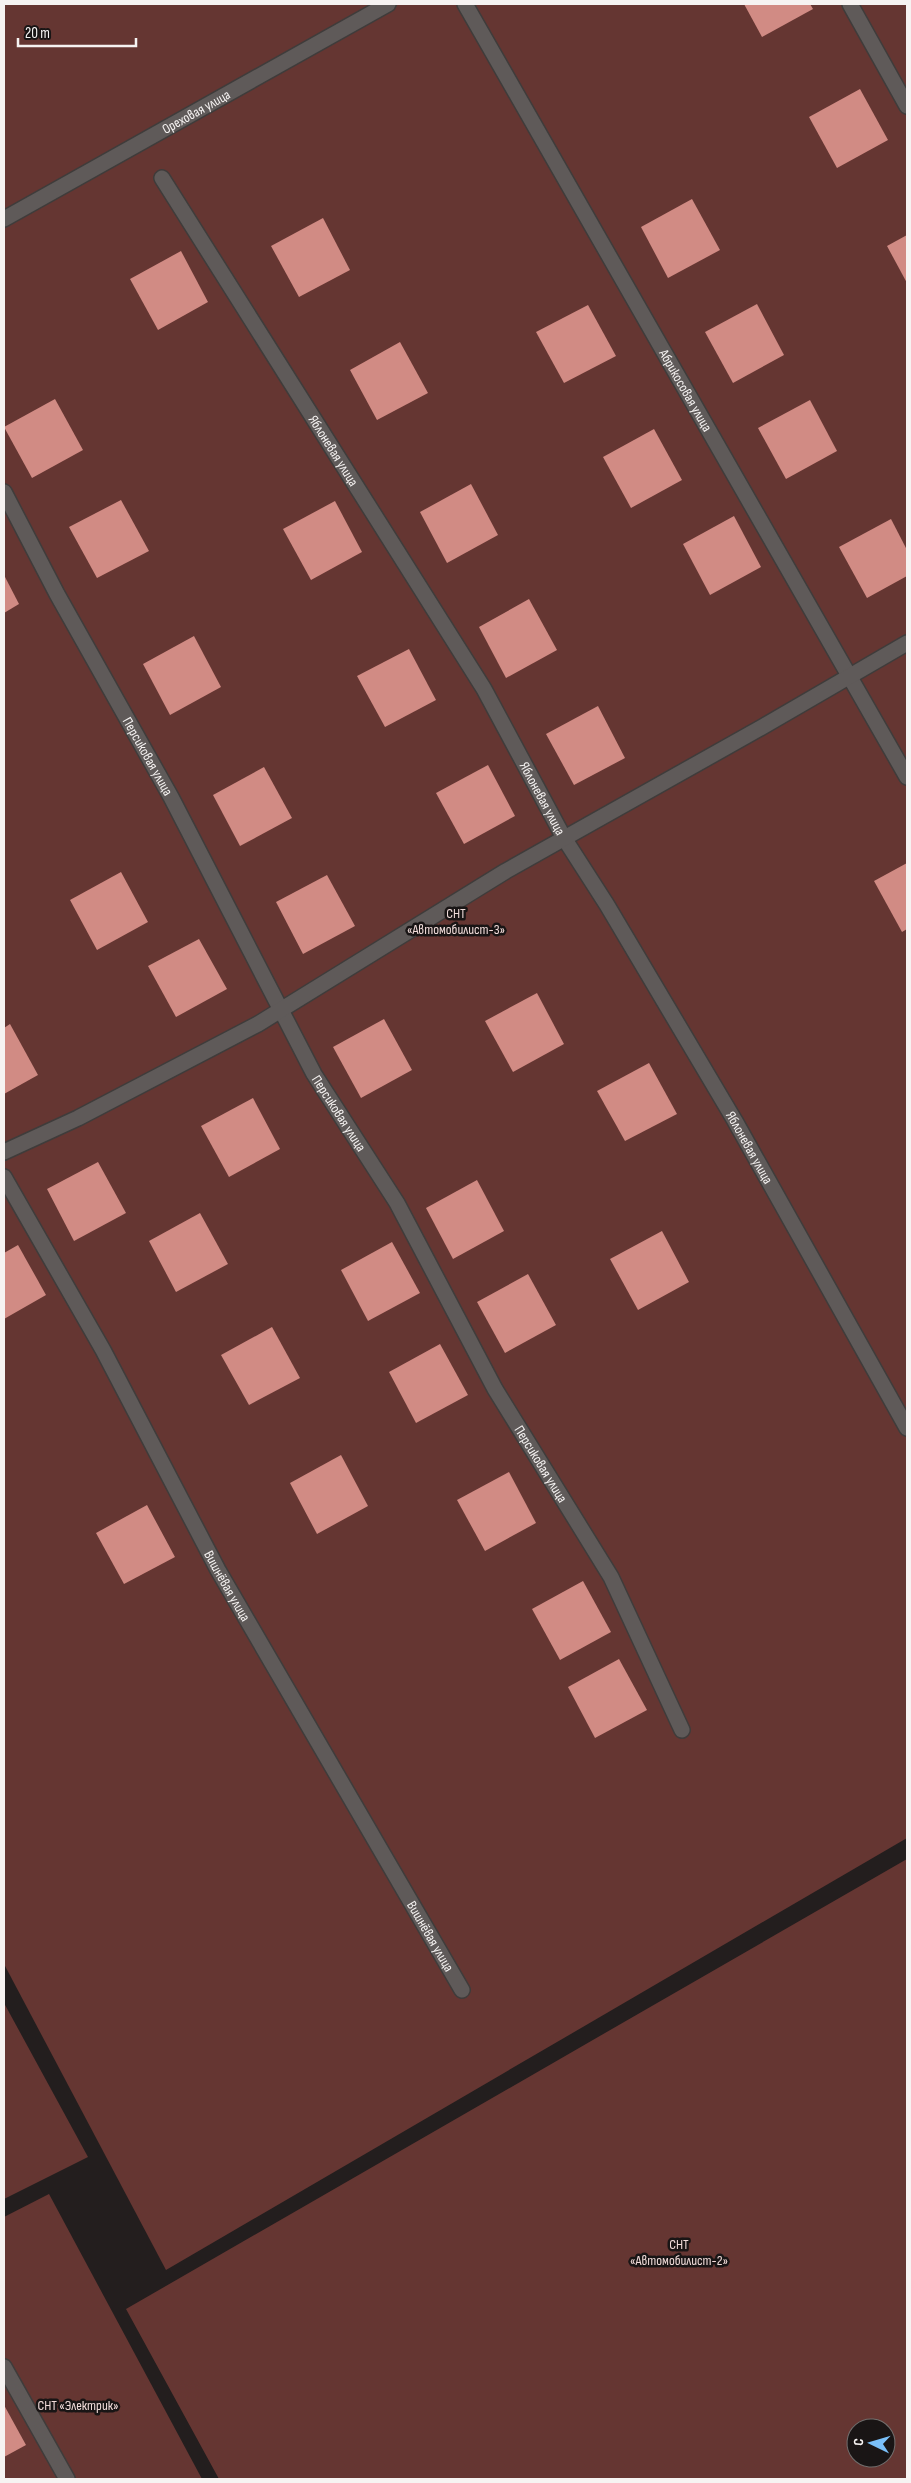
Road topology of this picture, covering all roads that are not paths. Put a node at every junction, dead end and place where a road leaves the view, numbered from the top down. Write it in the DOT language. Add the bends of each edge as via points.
graph roads {
  1 [pos="388,4"];
  2 [pos="465,4"];
  3 [pos="850,4"];
  4 [pos="907,106"];
  5 [pos="162,178"];
  6 [pos="4,220"];
  7 [pos="4,492"];
  8 [pos="907,643"];
  9 [pos="850,677"];
  10 [pos="907,777"];
  11 [pos="564,838"];
  12 [pos="280,1010"];
  13 [pos="4,1152"];
  14 [pos="4,1177"];
  15 [pos="907,1428"];
  16 [pos="682,1730"];
  17 [pos="462,1990"];
  18 [pos="4,2367"];
  19 [pos="67,2479"];
  1 -- 6 [label="street, Ореховая улица"];
  2 -- 9 [label="street, Абрикосовая улица"];
  3 -- 4 [label="street"];
  5 -- 11 [label="street, Яблоневая улица" via="484,689"];
  7 -- 12 [label="street, Персиковая улица" via="171,797"];
  8 -- 9 [label="street"];
  9 -- 10 [label="street, Абрикосовая улица"];
  9 -- 11 [label="street"];
  11 -- 12 [label="street"];
  11 -- 15 [label="street, Яблоневая улица" via="735,1121"];
  12 -- 13 [label="street" via="78,1118"];
  12 -- 16 [label="street, Персиковая улица" via="314,1074 397,1203 495,1389 611,1577"];
  14 -- 17 [label="street, Вишнёвая улица" via="103,1350 218,1570"];
  18 -- 19 [label="street"];
}
